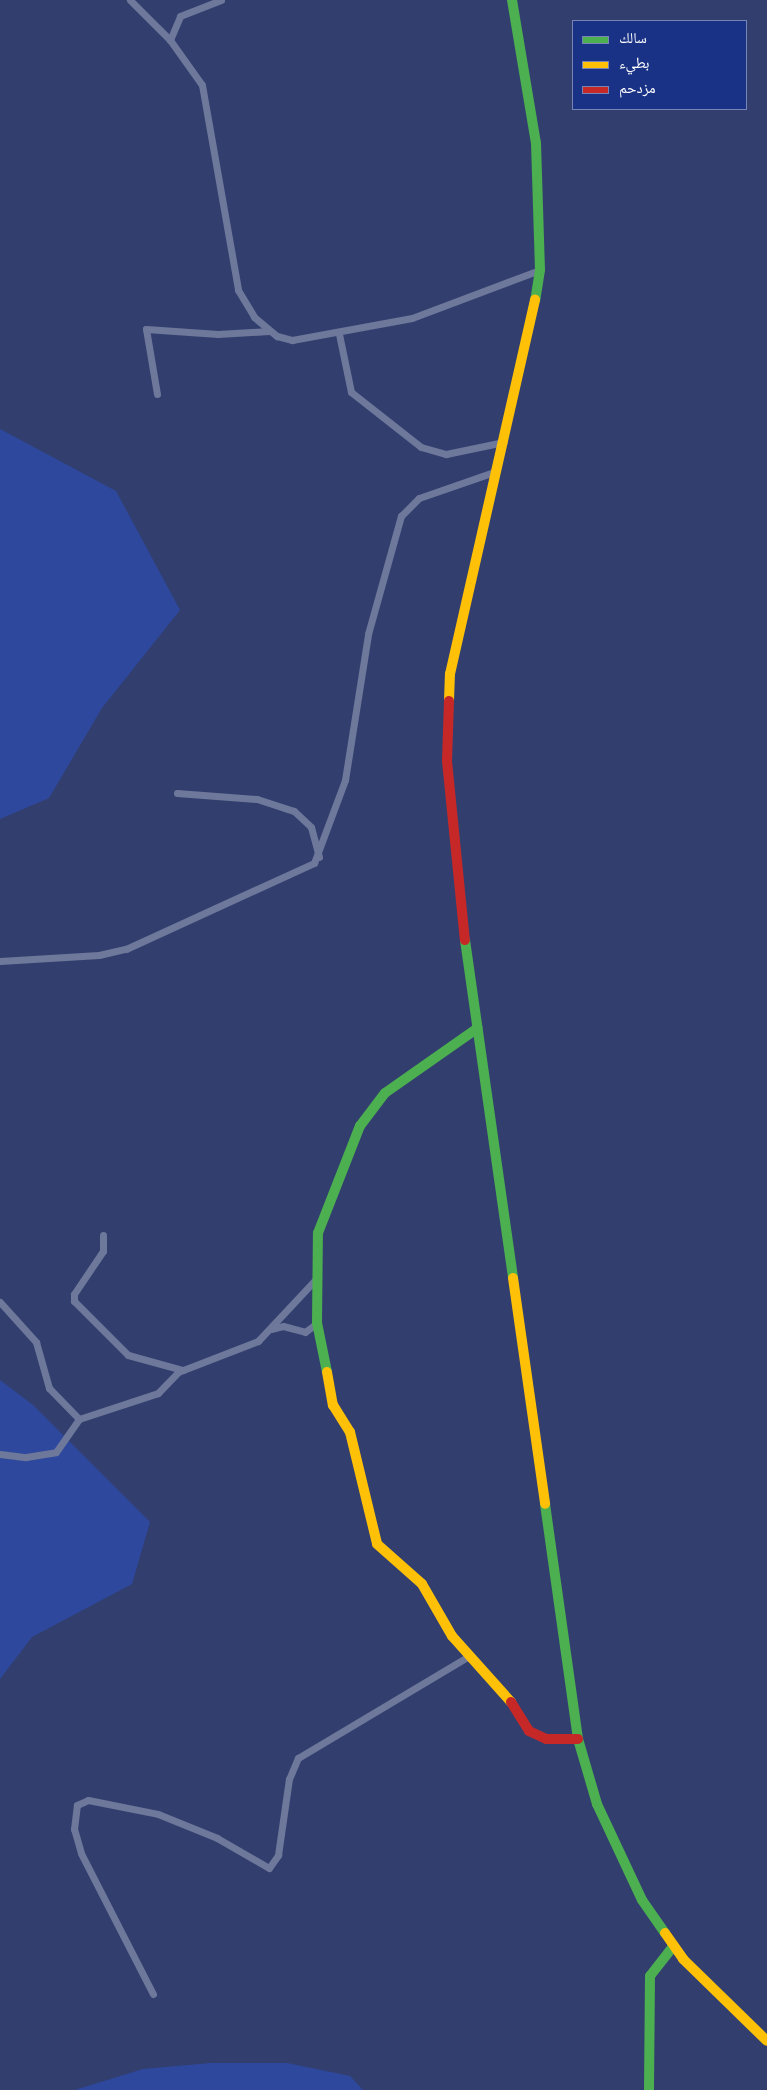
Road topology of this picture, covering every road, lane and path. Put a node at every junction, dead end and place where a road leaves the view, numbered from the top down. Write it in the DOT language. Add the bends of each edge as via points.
graph roads {
  1 [pos="130,0"];
  2 [pos="221,0"];
  3 [pos="512,0"];
  4 [pos="170,40"];
  5 [pos="540,270"];
  6 [pos="269,330"];
  7 [pos="339,334"];
  8 [pos="157,394"];
  9 [pos="504,442"];
  10 [pos="494,472"];
  11 [pos="177,793"];
  12 [pos="319,857"];
  13 [pos="0,961"];
  14 [pos="478,1028"];
  15 [pos="104,1235"];
  16 [pos="314,1280"];
  17 [pos="0,1302"];
  18 [pos="317,1323"];
  19 [pos="271,1329"];
  20 [pos="183,1370"];
  21 [pos="79,1419"];
  22 [pos="0,1454"];
  23 [pos="469,1656"];
  24 [pos="578,1738"];
  25 [pos="673,1947"];
  26 [pos="153,1994"];
  27 [pos="767,2041"];
  28 [pos="649,2090"];
  1 -- 4 [label="street"];
  2 -- 4 [label="street" via="180,16"];
  3 -- 5 [label="main road" via="536,143"];
  4 -- 6 [label="street" via="206,94 238,290 254,317"];
  5 -- 7 [label="street" via="412,318"];
  5 -- 9 [label="main road" via="529,343"];
  6 -- 7 [label="street" via="292,340"];
  6 -- 8 [label="street" via="218,334 146,329"];
  7 -- 9 [label="street" via="351,392 421,447 446,454"];
  9 -- 10 [label="main road"];
  10 -- 12 [label="street" via="419,498 401,516 368,634 354,747"];
  10 -- 14 [label="main road" via="459,622 446,719 453,837"];
  11 -- 12 [label="street" via="257,800 294,811 311,827"];
  12 -- 13 [label="street" via="286,878 126,949 99,956"];
  14 -- 16 [label="main road" via="385,1093 360,1126 318,1233"];
  14 -- 24 [label="main road"];
  15 -- 20 [label="street" via="102,1251 74,1294 74,1301 128,1355"];
  16 -- 18 [label="main road"];
  16 -- 19 [label="street"];
  17 -- 21 [label="street" via="36,1342 49,1388"];
  18 -- 19 [label="street" via="305,1332 283,1326"];
  18 -- 23 [label="main road" via="333,1405 350,1432 370,1498 377,1544 422,1584"];
  19 -- 20 [label="street" via="248,1346"];
  20 -- 21 [label="street" via="158,1393"];
  21 -- 22 [label="street" via="56,1452 26,1457"];
  23 -- 24 [label="main road" via="507,1695 529,1732 546,1738"];
  23 -- 26 [label="street" via="298,1758 289,1779 278,1855 269,1868 217,1838 158,1814 88,1800 76,1805 74,1829 81,1853"];
  24 -- 25 [label="main road" via="597,1804 624,1867"];
  25 -- 27 [label="main road"];
  25 -- 28 [label="main road" via="650,1976"];
}
